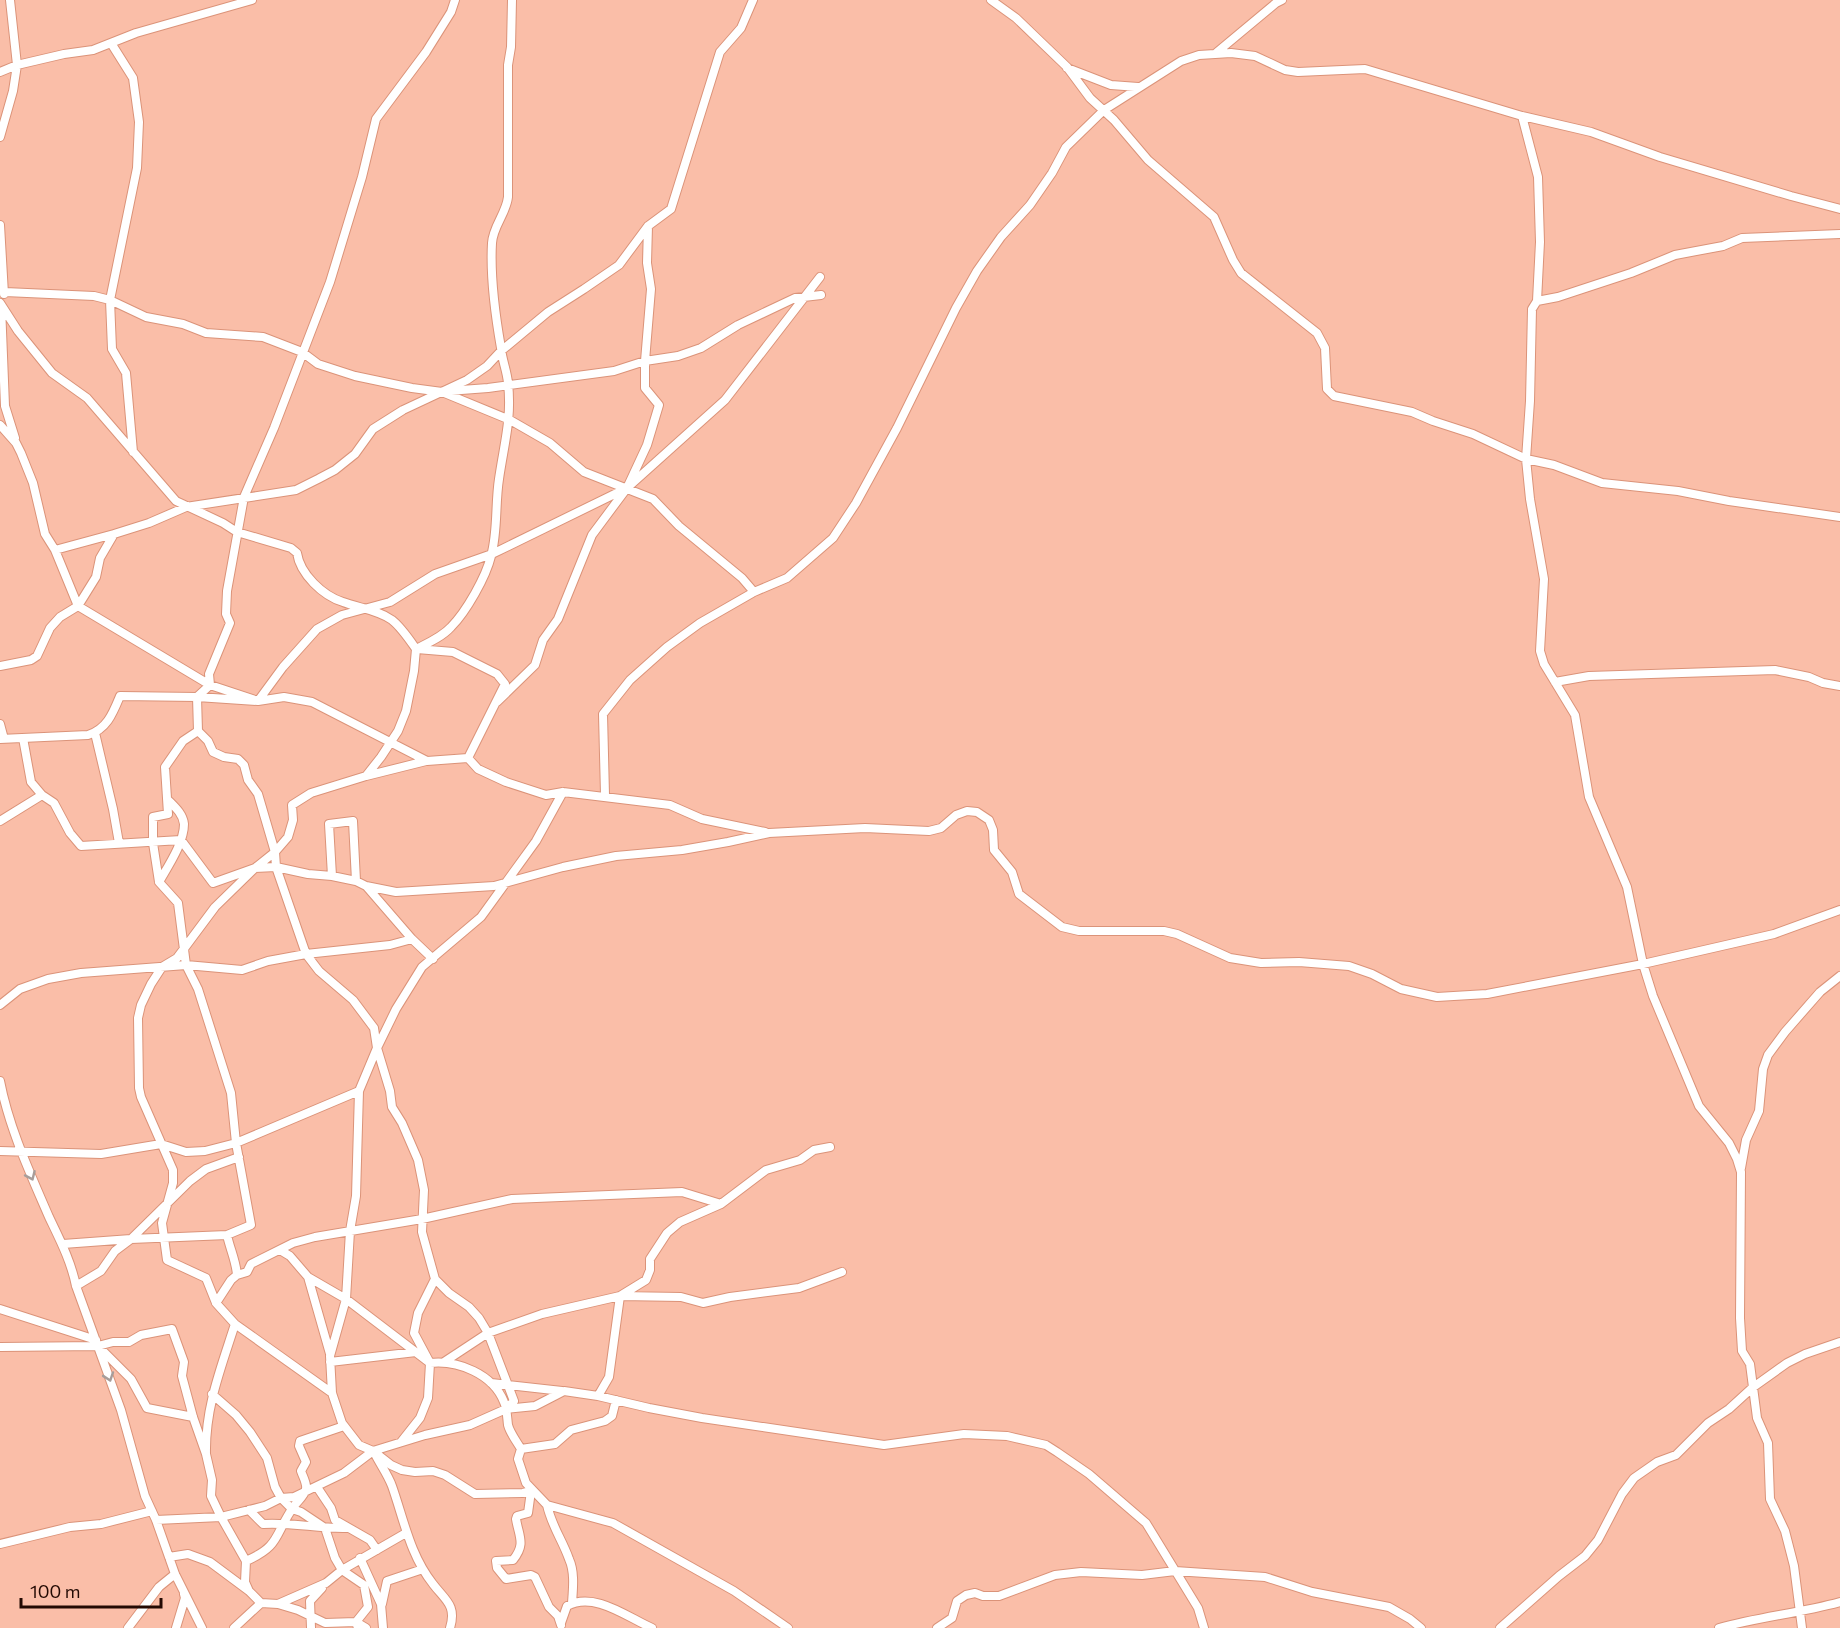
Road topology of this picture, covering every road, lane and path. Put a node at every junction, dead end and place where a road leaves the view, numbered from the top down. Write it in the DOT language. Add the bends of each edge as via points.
graph roads {
  1 [pos="252,0"];
  2 [pos="455,0"];
  3 [pos="512,0"];
  4 [pos="753,0"];
  5 [pos="991,0"];
  6 [pos="1282,0"];
  7 [pos="10,2"];
  8 [pos="0,6"];
  9 [pos="111,43"];
  10 [pos="1216,53"];
  11 [pos="17,65"];
  12 [pos="1067,67"];
  13 [pos="0,72"];
  14 [pos="1138,87"];
  15 [pos="1104,110"];
  16 [pos="1522,116"];
  17 [pos="0,137"];
  18 [pos="1840,209"];
  19 [pos="0,225"];
  20 [pos="648,226"];
  21 [pos="1840,234"];
  22 [pos="820,277"];
  23 [pos="3,290"];
  24 [pos="821,296"];
  25 [pos="802,298"];
  26 [pos="110,300"];
  27 [pos="1538,301"];
  28 [pos="0,303"];
  29 [pos="501,351"];
  30 [pos="302,352"];
  31 [pos="645,361"];
  32 [pos="508,385"];
  33 [pos="442,392"];
  34 [pos="510,420"];
  35 [pos="0,425"];
  36 [pos="16,442"];
  37 [pos="134,453"];
  38 [pos="1526,459"];
  39 [pos="627,488"];
  40 [pos="244,497"];
  41 [pos="189,507"];
  42 [pos="1840,517"];
  43 [pos="237,531"];
  44 [pos="114,534"];
  45 [pos="55,550"];
  46 [pos="492,554"];
  47 [pos="754,592"];
  48 [pos="78,606"];
  49 [pos="365,608"];
  50 [pos="416,649"];
  51 [pos="0,666"];
  52 [pos="1555,682"];
  53 [pos="210,685"];
  54 [pos="1840,686"];
  55 [pos="197,697"];
  56 [pos="258,701"];
  57 [pos="497,702"];
  58 [pos="0,724"];
  59 [pos="198,731"];
  60 [pos="95,733"];
  61 [pos="23,738"];
  62 [pos="2,739"];
  63 [pos="392,741"];
  64 [pos="468,758"];
  65 [pos="427,760"];
  66 [pos="366,776"];
  67 [pos="563,792"];
  68 [pos="42,795"];
  69 [pos="605,795"];
  70 [pos="168,800"];
  71 [pos="0,821"];
  72 [pos="769,833"];
  73 [pos="181,840"];
  74 [pos="118,843"];
  75 [pos="153,843"];
  76 [pos="275,852"];
  77 [pos="276,867"];
  78 [pos="255,868"];
  79 [pos="332,876"];
  80 [pos="356,881"];
  81 [pos="159,882"];
  82 [pos="508,882"];
  83 [pos="366,886"];
  84 [pos="1840,910"];
  85 [pos="412,939"];
  86 [pos="184,947"];
  87 [pos="306,954"];
  88 [pos="433,959"];
  89 [pos="1643,964"];
  90 [pos="186,965"];
  91 [pos="162,967"];
  92 [pos="1840,976"];
  93 [pos="0,1005"];
  94 [pos="377,1048"];
  95 [pos="0,1081"];
  96 [pos="359,1090"];
  97 [pos="236,1143"];
  98 [pos="161,1144"];
  99 [pos="830,1147"];
  100 [pos="0,1151"];
  101 [pos="21,1151"];
  102 [pos="239,1158"];
  103 [pos="1740,1172"];
  104 [pos="169,1203"];
  105 [pos="721,1204"];
  106 [pos="422,1219"];
  107 [pos="350,1231"];
  108 [pos="227,1235"];
  109 [pos="164,1237"];
  110 [pos="130,1239"];
  111 [pos="63,1244"];
  112 [pos="280,1250"];
  113 [pos="842,1272"];
  114 [pos="237,1275"];
  115 [pos="308,1277"];
  116 [pos="435,1279"];
  117 [pos="76,1286"];
  118 [pos="620,1296"];
  119 [pos="346,1299"];
  120 [pos="216,1303"];
  121 [pos="0,1311"];
  122 [pos="235,1324"];
  123 [pos="488,1333"];
  124 [pos="97,1343"];
  125 [pos="1839,1343"];
  126 [pos="0,1347"];
  127 [pos="416,1352"];
  128 [pos="330,1359"];
  129 [pos="444,1362"];
  130 [pos="430,1364"];
  131 [pos="491,1383"];
  132 [pos="507,1385"];
  133 [pos="1752,1388"];
  134 [pos="564,1391"];
  135 [pos="332,1393"];
  136 [pos="212,1394"];
  137 [pos="598,1396"];
  138 [pos="616,1400"];
  139 [pos="506,1409"];
  140 [pos="193,1417"];
  141 [pos="345,1426"];
  142 [pos="399,1444"];
  143 [pos="521,1449"];
  144 [pos="373,1450"];
  145 [pos="206,1454"];
  146 [pos="317,1487"];
  147 [pos="531,1491"];
  148 [pos="305,1492"];
  149 [pos="280,1497"];
  150 [pos="547,1505"];
  151 [pos="292,1509"];
  152 [pos="249,1510"];
  153 [pos="152,1511"];
  154 [pos="221,1517"];
  155 [pos="156,1520"];
  156 [pos="285,1522"];
  157 [pos="325,1528"];
  158 [pos="347,1528"];
  159 [pos="406,1533"];
  160 [pos="0,1544"];
  161 [pos="377,1550"];
  162 [pos="169,1557"];
  163 [pos="360,1558"];
  164 [pos="246,1561"];
  165 [pos="423,1569"];
  166 [pos="342,1570"];
  167 [pos="1175,1571"];
  168 [pos="175,1574"];
  169 [pos="326,1583"];
  170 [pos="183,1590"];
  171 [pos="249,1591"];
  172 [pos="1840,1602"];
  173 [pos="261,1603"];
  174 [pos="572,1603"];
  175 [pos="278,1604"];
  176 [pos="381,1604"];
  177 [pos="1801,1612"];
  178 [pos="312,1617"];
  179 [pos="357,1625"];
  180 [pos="561,1626"];
  181 [pos="1503,1627"];
  182 [pos="128,1628"];
  183 [pos="176,1628"];
  184 [pos="202,1628"];
  185 [pos="234,1628"];
  186 [pos="311,1628"];
  187 [pos="366,1628"];
  188 [pos="383,1628"];
  189 [pos="450,1628"];
  190 [pos="652,1628"];
  191 [pos="788,1628"];
  192 [pos="938,1628"];
  193 [pos="1204,1628"];
  194 [pos="1421,1628"];
  195 [pos="1719,1628"];
  196 [pos="1802,1628"];
  1 -- 9 [label="street"];
  2 -- 30 [label="street" via="426,52 376,119 330,282"];
  3 -- 29 [label="street" via="508,197 492,240"];
  4 -- 20 [label="street" via="741,28 720,52 671,208"];
  5 -- 12 [label="street" via="1016,18"];
  6 -- 10 [label="street"];
  7 -- 8 [label="street"];
  7 -- 11 [label="street"];
  9 -- 11 [label="street"];
  9 -- 26 [label="street" via="132,78 139,122 137,168"];
  10 -- 14 [label="street" via="1181,61"];
  10 -- 16 [label="street" via="1255,56 1298,72 1365,69"];
  11 -- 13 [label="street"];
  11 -- 17 [label="street"];
  12 -- 14 [label="street" via="1111,85"];
  12 -- 15 [label="street" via="1090,99"];
  14 -- 15 [label="street"];
  15 -- 38 [label="street" via="1149,160 1214,217 1242,273 1317,333 1325,348 1329,393 1412,412"];
  15 -- 47 [label="street" via="1066,147 1052,174 977,271 897,428 834,538 787,578"];
  16 -- 18 [label="street" via="1591,132 1660,157"];
  16 -- 27 [label="street" via="1538,177"];
  19 -- 23 [label="street"];
  20 -- 29 [label="street" via="619,265 548,312"];
  20 -- 31 [label="street" via="651,289"];
  21 -- 27 [label="street" via="1742,238 1723,246 1675,255 1631,273"];
  22 -- 25 [label="street"];
  23 -- 26 [label="street"];
  23 -- 28 [label="street"];
  24 -- 25 [label="street"];
  25 -- 31 [label="street" via="738,325 701,348"];
  25 -- 39 [label="street" via="725,400"];
  26 -- 30 [label="street" via="146,317 206,333 263,338"];
  26 -- 37 [label="street" via="112,349 126,373"];
  27 -- 38 [label="street" via="1533,309"];
  28 -- 36 [label="street" via="5,406"];
  28 -- 37 [label="street" via="52,373 87,398"];
  29 -- 32 [label="street"];
  29 -- 33 [label="street" via="467,380"];
  30 -- 33 [label="street" via="318,364 354,376"];
  30 -- 40 [label="street"];
  31 -- 32 [label="street" via="614,371"];
  31 -- 39 [label="street" via="645,388 660,405"];
  32 -- 33 [label="street"];
  32 -- 34 [label="street"];
  33 -- 34 [label="street"];
  33 -- 40 [label="street" via="373,429 355,454 335,470 296,490"];
  34 -- 39 [label="street" via="550,443 584,471"];
  34 -- 46 [label="street" via="499,479"];
  35 -- 36 [label="street"];
  36 -- 45 [label="street" via="33,483 45,534"];
  37 -- 41 [label="street" via="176,501"];
  38 -- 42 [label="street" via="1608,484"];
  38 -- 52 [label="street" via="1544,579 1540,651"];
  39 -- 46 [label="street"];
  39 -- 47 [label="street" via="653,499"];
  39 -- 57 [label="street" via="592,535 535,665"];
  40 -- 41 [label="street"];
  40 -- 43 [label="street"];
  41 -- 43 [label="street"];
  41 -- 44 [label="street"];
  43 -- 49 [label="street" via="291,548 304,572 321,589 340,602"];
  43 -- 53 [label="street" via="227,591 226,614 230,623 209,674"];
  44 -- 45 [label="street"];
  44 -- 48 [label="street" via="100,558 96,577"];
  45 -- 48 [label="street"];
  46 -- 49 [label="street" via="435,574 390,602"];
  46 -- 50 [label="street" via="468,603 451,627"];
  47 -- 69 [label="street" via="667,647 630,680 603,714"];
  48 -- 51 [label="street" via="50,628 37,656"];
  48 -- 53 [label="street"];
  49 -- 50 [label="street" via="392,620"];
  49 -- 56 [label="street" via="317,629"];
  50 -- 57 [label="street" via="453,652 497,674 505,684"];
  50 -- 63 [label="street" via="406,711"];
  52 -- 54 [label="street" via="1589,676 1774,670"];
  52 -- 89 [label="street" via="1575,716 1589,797 1627,887"];
  53 -- 55 [label="street"];
  53 -- 56 [label="street"];
  55 -- 56 [label="street"];
  55 -- 59 [label="street"];
  55 -- 60 [label="street" via="120,696 111,720"];
  56 -- 63 [label="street" via="284,697 312,702"];
  57 -- 64 [label="street"];
  58 -- 62 [label="street"];
  59 -- 70 [label="street" via="183,741 165,767"];
  59 -- 76 [label="street" via="213,752 244,765 258,794"];
  60 -- 61 [label="street"];
  60 -- 74 [label="street"];
  61 -- 62 [label="street"];
  61 -- 68 [label="street" via="31,782"];
  63 -- 65 [label="street"];
  63 -- 66 [label="street"];
  64 -- 65 [label="street"];
  64 -- 67 [label="street" via="478,769 523,788 546,795"];
  65 -- 66 [label="street"];
  66 -- 76 [label="street" via="311,793 292,805 288,837"];
  67 -- 69 [label="street"];
  67 -- 82 [label="street"];
  68 -- 71 [label="street"];
  68 -- 74 [label="street" via="54,804 81,846"];
  69 -- 72 [label="street" via="670,805 702,819"];
  70 -- 73 [label="street" via="184,823"];
  70 -- 75 [label="street" via="168,814 153,817"];
  72 -- 82 [label="street" via="682,850 616,856"];
  72 -- 89 [label="street" via="865,828 929,831 941,828 956,815 977,812 989,820 994,850 1012,872 1019,894 1062,927 1079,931 1164,931 1230,958 1349,966 1401,989 1437,997 1487,993"];
  73 -- 75 [label="street"];
  73 -- 78 [label="street" via="213,883"];
  73 -- 81 [label="street"];
  74 -- 75 [label="street"];
  75 -- 81 [label="street"];
  76 -- 77 [label="street"];
  76 -- 78 [label="street"];
  77 -- 78 [label="street"];
  77 -- 79 [label="street"];
  77 -- 87 [label="street"];
  78 -- 86 [label="street"];
  79 -- 80 [label="street"];
  79 -- 80 [label="street" via="329,824 353,821"];
  80 -- 83 [label="street"];
  81 -- 86 [label="street" via="178,903"];
  82 -- 83 [label="street" via="414,892"];
  82 -- 88 [label="street" via="481,917"];
  83 -- 85 [label="street"];
  84 -- 89 [label="street" via="1774,934"];
  85 -- 87 [label="street"];
  85 -- 88 [label="street"];
  86 -- 90 [label="street"];
  86 -- 91 [label="street" via="177,958"];
  87 -- 90 [label="street" via="242,970"];
  87 -- 94 [label="street" via="360,1009 374,1028"];
  88 -- 94 [label="street" via="410,984"];
  89 -- 103 [label="street" via="1700,1106 1728,1143"];
  90 -- 91 [label="street"];
  90 -- 97 [label="street" via="198,989 231,1093"];
  91 -- 93 [label="street" via="48,979 20,989"];
  91 -- 98 [label="street" via="138,1018 139,1088"];
  92 -- 103 [label="street" via="1820,992 1768,1055 1759,1111 1746,1140"];
  94 -- 96 [label="street"];
  94 -- 106 [label="street" via="392,1107 418,1160 424,1190"];
  95 -- 101 [label="street"];
  96 -- 97 [label="street"];
  96 -- 107 [label="street" via="356,1196"];
  97 -- 98 [label="street" via="216,1150 186,1152"];
  97 -- 102 [label="street"];
  98 -- 101 [label="street" via="101,1154"];
  98 -- 104 [label="street" via="173,1170"];
  99 -- 105 [label="street" via="766,1170"];
  100 -- 101 [label="street"];
  101 -- 111 [label="street, one-way"];
  102 -- 104 [label="street" via="206,1169"];
  102 -- 108 [label="street" via="251,1225"];
  103 -- 133 [label="street" via="1741,1338 1744,1356 1750,1364"];
  104 -- 109 [label="street" via="162,1223"];
  104 -- 110 [label="street"];
  105 -- 106 [label="street" via="682,1192 512,1199"];
  105 -- 118 [label="street" via="680,1222 667,1233 650,1259 646,1280"];
  106 -- 107 [label="street"];
  106 -- 116 [label="street"];
  107 -- 112 [label="street" via="292,1243"];
  107 -- 119 [label="street"];
  108 -- 109 [label="street"];
  108 -- 114 [label="street"];
  109 -- 110 [label="street"];
  109 -- 120 [label="street" via="167,1260 206,1278"];
  110 -- 111 [label="street"];
  110 -- 117 [label="street" via="101,1271"];
  111 -- 117 [label="street"];
  112 -- 114 [label="street"];
  112 -- 115 [label="street"];
  113 -- 118 [label="street" via="799,1288 702,1303 681,1298"];
  114 -- 120 [label="street"];
  115 -- 119 [label="street"];
  115 -- 128 [label="street"];
  116 -- 123 [label="street" via="469,1307"];
  116 -- 130 [label="street" via="418,1313 414,1333"];
  117 -- 124 [label="street"];
  118 -- 123 [label="street" via="542,1314"];
  118 -- 137 [label="street" via="609,1377"];
  119 -- 127 [label="street"];
  119 -- 128 [label="street"];
  120 -- 122 [label="street"];
  121 -- 124 [label="street"];
  122 -- 135 [label="street"];
  122 -- 136 [label="street"];
  123 -- 129 [label="street"];
  123 -- 132 [label="street"];
  124 -- 126 [label="street"];
  124 -- 140 [label="street" via="131,1379 147,1408"];
  124 -- 140 [label="street" via="129,1342 141,1335 172,1329 184,1362 182,1376"];
  124 -- 153 [label="street, one-way"];
  125 -- 133 [label="street" via="1787,1362"];
  127 -- 128 [label="street"];
  127 -- 130 [label="street"];
  128 -- 135 [label="street"];
  129 -- 130 [label="street"];
  129 -- 131 [label="street" via="465,1367"];
  130 -- 142 [label="street" via="428,1398 420,1418"];
  131 -- 132 [label="street"];
  131 -- 139 [label="street"];
  132 -- 134 [label="street"];
  132 -- 139 [label="street" via="514,1401"];
  133 -- 177 [label="street" via="1757,1418 1770,1450 1770,1499 1785,1531"];
  133 -- 181 [label="street" via="1676,1455 1634,1478 1585,1556"];
  134 -- 137 [label="street"];
  134 -- 139 [label="street" via="535,1406"];
  135 -- 141 [label="street"];
  136 -- 145 [label="street"];
  136 -- 149 [label="street" via="250,1432 267,1458"];
  137 -- 138 [label="street"];
  138 -- 143 [label="street" via="612,1416 605,1421 571,1430 555,1444"];
  138 -- 167 [label="street" via="702,1418 884,1445 964,1434 1007,1436 1046,1445 1089,1474 1146,1523"];
  139 -- 142 [label="street" via="470,1425"];
  139 -- 143 [label="street" via="509,1428"];
  140 -- 145 [label="street"];
  141 -- 144 [label="street" via="359,1444"];
  141 -- 148 [label="street" via="300,1441 306,1462 301,1471"];
  142 -- 144 [label="street"];
  143 -- 147 [label="street" via="518,1459"];
  144 -- 146 [label="street" via="344,1473"];
  144 -- 147 [label="street" via="402,1470 439,1473 475,1494"];
  144 -- 159 [label="street" via="391,1483"];
  145 -- 154 [label="street" via="211,1496"];
  146 -- 148 [label="street"];
  146 -- 158 [label="street" via="335,1520"];
  147 -- 150 [label="street"];
  147 -- 180 [label="street" via="528,1513 516,1519 520,1551 513,1560 496,1561 497,1568 507,1579 535,1577"];
  148 -- 149 [label="street"];
  148 -- 151 [label="street"];
  149 -- 151 [label="street"];
  149 -- 152 [label="street"];
  150 -- 174 [label="street" via="550,1521 570,1560"];
  150 -- 191 [label="street" via="613,1523 734,1591"];
  151 -- 156 [label="street"];
  151 -- 157 [label="street"];
  152 -- 154 [label="street"];
  152 -- 156 [label="street" via="264,1524"];
  153 -- 155 [label="street"];
  153 -- 160 [label="street"];
  154 -- 155 [label="street"];
  154 -- 164 [label="street"];
  155 -- 162 [label="street"];
  156 -- 157 [label="street"];
  156 -- 164 [label="street" via="274,1542"];
  157 -- 158 [label="street"];
  157 -- 166 [label="street"];
  158 -- 161 [label="street" via="370,1540"];
  159 -- 161 [label="street"];
  159 -- 165 [label="street"];
  161 -- 163 [label="street"];
  162 -- 168 [label="street"];
  162 -- 171 [label="street" via="188,1554 210,1562"];
  163 -- 166 [label="street"];
  163 -- 176 [label="street"];
  164 -- 171 [label="street" via="245,1582"];
  165 -- 176 [label="street" via="387,1581"];
  165 -- 189 [label="street" via="451,1605"];
  166 -- 169 [label="street"];
  166 -- 179 [label="street" via="364,1585 368,1607"];
  167 -- 192 [label="street" via="1142,1575 1081,1572 1056,1575 999,1596 966,1595 957,1601 952,1618"];
  167 -- 193 [label="street" via="1198,1608"];
  167 -- 194 [label="street" via="1265,1577 1312,1592 1389,1607"];
  168 -- 170 [label="street"];
  168 -- 182 [label="street" via="159,1587"];
  169 -- 175 [label="street"];
  169 -- 178 [label="street" via="310,1601"];
  170 -- 183 [label="street" via="185,1598"];
  170 -- 184 [label="street"];
  171 -- 173 [label="street"];
  172 -- 177 [label="street"];
  173 -- 175 [label="street"];
  173 -- 185 [label="street"];
  174 -- 180 [label="street" via="567,1606"];
  174 -- 190 [label="street" via="591,1601"];
  175 -- 178 [label="street"];
  176 -- 188 [label="street"];
  177 -- 195 [label="street"];
  177 -- 196 [label="street"];
  178 -- 179 [label="street" via="325,1623"];
  178 -- 186 [label="street"];
  179 -- 187 [label="street"];
}
